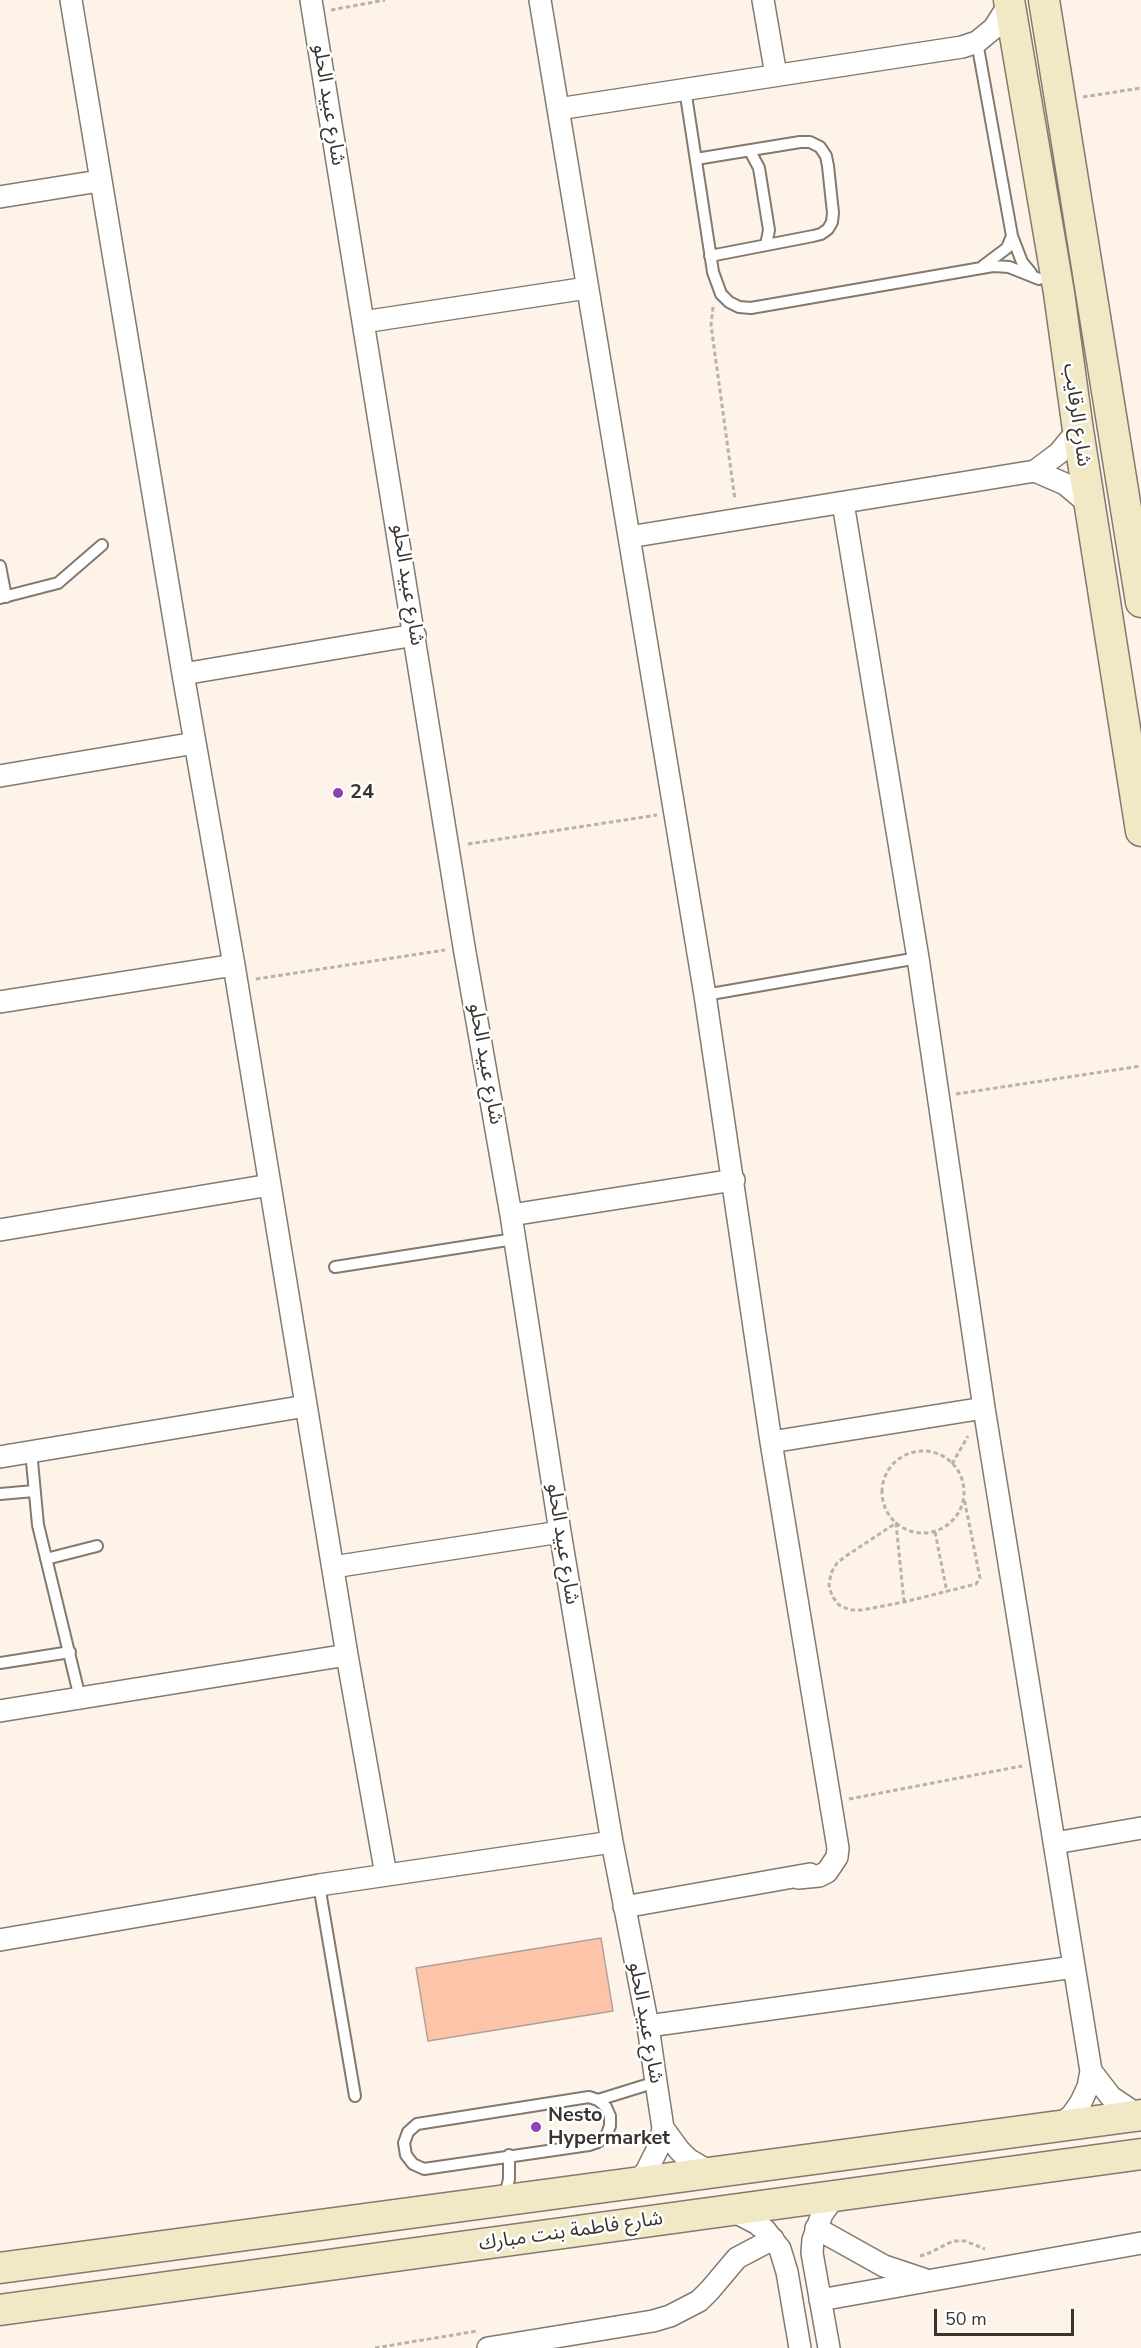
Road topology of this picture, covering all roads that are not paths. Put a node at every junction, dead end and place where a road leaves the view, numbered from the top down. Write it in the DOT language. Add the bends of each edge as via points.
graph roads {
  1 [pos="71,0"];
  2 [pos="540,0"];
  3 [pos="763,0"];
  4 [pos="1009,0"];
  5 [pos="1044,0"];
  6 [pos="312,6"];
  7 [pos="977,42"];
  8 [pos="776,75"];
  9 [pos="685,89"];
  10 [pos="558,110"];
  11 [pos="750,151"];
  12 [pos="696,159"];
  13 [pos="99,181"];
  14 [pos="0,197"];
  15 [pos="1012,236"];
  16 [pos="766,245"];
  17 [pos="710,256"];
  18 [pos="977,268"];
  19 [pos="1049,286"];
  20 [pos="587,288"];
  21 [pos="363,322"];
  22 [pos="1078,430"];
  23 [pos="1035,471"];
  24 [pos="843,503"];
  25 [pos="1090,505"];
  26 [pos="629,537"];
  27 [pos="102,545"];
  28 [pos="0,566"];
  29 [pos="3,597"];
  30 [pos="1141,602"];
  31 [pos="415,636"];
  32 [pos="183,674"];
  33 [pos="195,744"];
  34 [pos="0,776"];
  35 [pos="1141,831"];
  36 [pos="918,958"];
  37 [pos="235,974"];
  38 [pos="705,995"];
  39 [pos="0,1002"];
  40 [pos="734,1180"];
  41 [pos="270,1185"];
  42 [pos="511,1215"];
  43 [pos="0,1230"];
  44 [pos="514,1239"];
  45 [pos="335,1267"];
  46 [pos="306,1406"];
  47 [pos="984,1408"];
  48 [pos="771,1442"];
  49 [pos="31,1451"];
  50 [pos="0,1456"];
  51 [pos="34,1491"];
  52 [pos="0,1494"];
  53 [pos="560,1532"];
  54 [pos="97,1546"];
  55 [pos="46,1559"];
  56 [pos="333,1567"];
  57 [pos="70,1652"];
  58 [pos="347,1655"];
  59 [pos="0,1663"];
  60 [pos="80,1698"];
  61 [pos="0,1711"];
  62 [pos="1141,1828"];
  63 [pos="612,1842"];
  64 [pos="1054,1843"];
  65 [pos="386,1875"];
  66 [pos="319,1885"];
  67 [pos="624,1907"];
  68 [pos="0,1940"];
  69 [pos="1074,1966"];
  70 [pos="648,2026"];
  71 [pos="1091,2071"];
  72 [pos="656,2082"];
  73 [pos="355,2096"];
  74 [pos="598,2100"];
  75 [pos="1140,2115"];
  76 [pos="1059,2126"];
  77 [pos="663,2128"];
  78 [pos="1141,2154"];
  79 [pos="509,2155"];
  80 [pos="712,2173"];
  81 [pos="634,2184"];
  82 [pos="840,2195"];
  83 [pos="503,2202"];
  84 [pos="731,2210"];
  85 [pos="816,2228"];
  86 [pos="773,2239"];
  87 [pos="1141,2243"];
  88 [pos="815,2267"];
  89 [pos="0,2268"];
  90 [pos="787,2272"];
  91 [pos="929,2281"];
  92 [pos="820,2300"];
  93 [pos="0,2310"];
  94 [pos="486,2339"];
  95 [pos="801,2348"];
  96 [pos="829,2348"];
  1 -- 13 [label="street"];
  2 -- 10 [label="street"];
  3 -- 8 [label="street"];
  4 -- 7 [label="street" via="1000,19"];
  4 -- 19 [label="street, شارع الرقايب"];
  5 -- 30 [label="street, شارع الرقايب"];
  6 -- 21 [label="street, شارع عبيد الحلو"];
  7 -- 8 [label="street"];
  7 -- 15 [label="lane"];
  8 -- 9 [label="street"];
  9 -- 10 [label="street"];
  9 -- 12 [label="lane"];
  10 -- 20 [label="street"];
  11 -- 12 [label="lane"];
  11 -- 16 [label="lane" via="759,168 769,230"];
  11 -- 16 [label="lane" via="810,142 820,147 828,166 833,213 828,230"];
  12 -- 17 [label="lane"];
  13 -- 14 [label="street"];
  13 -- 32 [label="street"];
  15 -- 18 [label="lane" via="1007,248"];
  15 -- 19 [label="lane" via="1022,262"];
  16 -- 17 [label="lane"];
  17 -- 18 [label="lane" via="721,294 739,307 751,308"];
  18 -- 19 [label="lane" via="1009,267"];
  19 -- 22 [label="street, شارع الرقايب"];
  20 -- 21 [label="street"];
  20 -- 26 [label="street"];
  21 -- 31 [label="street, شارع عبيد الحلو"];
  22 -- 23 [label="street" via="1059,453"];
  22 -- 25 [label="street, شارع الرقايب"];
  23 -- 24 [label="street"];
  23 -- 25 [label="street" via="1065,484"];
  24 -- 26 [label="street"];
  24 -- 36 [label="street"];
  25 -- 35 [label="street, شارع الرقايب"];
  26 -- 38 [label="street"];
  27 -- 29 [label="lane" via="58,583"];
  28 -- 29 [label="lane"];
  31 -- 32 [label="street"];
  31 -- 42 [label="street, شارع عبيد الحلو"];
  32 -- 33 [label="street"];
  33 -- 34 [label="street"];
  33 -- 37 [label="street"];
  36 -- 38 [label="lane"];
  36 -- 47 [label="street"];
  37 -- 39 [label="street"];
  37 -- 41 [label="street"];
  38 -- 40 [label="street"];
  40 -- 42 [label="street"];
  40 -- 48 [label="street"];
  41 -- 43 [label="street"];
  41 -- 46 [label="street"];
  42 -- 44 [label="street, شارع عبيد الحلو"];
  44 -- 45 [label="lane"];
  44 -- 53 [label="street, شارع عبيد الحلو"];
  46 -- 49 [label="street"];
  46 -- 56 [label="street"];
  47 -- 48 [label="street"];
  47 -- 64 [label="street"];
  48 -- 67 [label="street" via="831,1811 831,1850 811,1874 798,1878"];
  49 -- 50 [label="street"];
  49 -- 51 [label="lane"];
  51 -- 52 [label="lane"];
  51 -- 55 [label="lane"];
  53 -- 56 [label="street"];
  53 -- 63 [label="street, شارع عبيد الحلو"];
  54 -- 55 [label="lane"];
  55 -- 57 [label="lane"];
  56 -- 58 [label="street"];
  57 -- 59 [label="lane"];
  57 -- 60 [label="lane"];
  58 -- 60 [label="street"];
  58 -- 65 [label="street"];
  60 -- 61 [label="street"];
  62 -- 64 [label="street"];
  63 -- 65 [label="street"];
  63 -- 67 [label="street, شارع عبيد الحلو"];
  64 -- 69 [label="street"];
  65 -- 66 [label="street"];
  66 -- 68 [label="street"];
  66 -- 73 [label="lane"];
  67 -- 70 [label="street, شارع عبيد الحلو"];
  69 -- 70 [label="street"];
  69 -- 71 [label="street"];
  70 -- 72 [label="street, شارع عبيد الحلو"];
  71 -- 75 [label="street" via="1111,2097"];
  71 -- 76 [label="street" via="1081,2102"];
  72 -- 74 [label="lane"];
  72 -- 77 [label="street, شارع عبيد الحلو"];
  74 -- 79 [label="lane" via="606,2107 610,2126 598,2142"];
  74 -- 79 [label="lane" via="580,2098 428,2121 408,2132 404,2143 406,2155 424,2169"];
  75 -- 76 [label="street, شارع فاطمة بنت مبارك"];
  76 -- 80 [label="street, شارع فاطمة بنت مبارك"];
  77 -- 80 [label="street, شارع عبيد الحلو" via="679,2150"];
  77 -- 81 [label="street, شارع عبيد الحلو" via="654,2158"];
  78 -- 82 [label="street, شارع فاطمة بنت مبارك"];
  79 -- 83 [label="lane" via="509,2179"];
  80 -- 81 [label="street, شارع فاطمة بنت مبارك"];
  81 -- 83 [label="street, شارع فاطمة بنت مبارك"];
  82 -- 84 [label="street, شارع فاطمة بنت مبارك"];
  82 -- 85 [label="street" via="822,2214"];
  83 -- 89 [label="street, شارع فاطمة بنت مبارك"];
  84 -- 86 [label="street" via="756,2223"];
  84 -- 93 [label="street, شارع فاطمة بنت مبارك"];
  85 -- 88 [label="street" via="812,2253"];
  85 -- 91 [label="street" via="884,2266"];
  86 -- 90 [label="street"];
  86 -- 94 [label="street" via="737,2258 699,2301 670,2316"];
  87 -- 91 [label="street"];
  88 -- 90 [label="street"];
  88 -- 92 [label="street"];
  90 -- 95 [label="street"];
  91 -- 92 [label="street"];
  92 -- 96 [label="street"];
}
